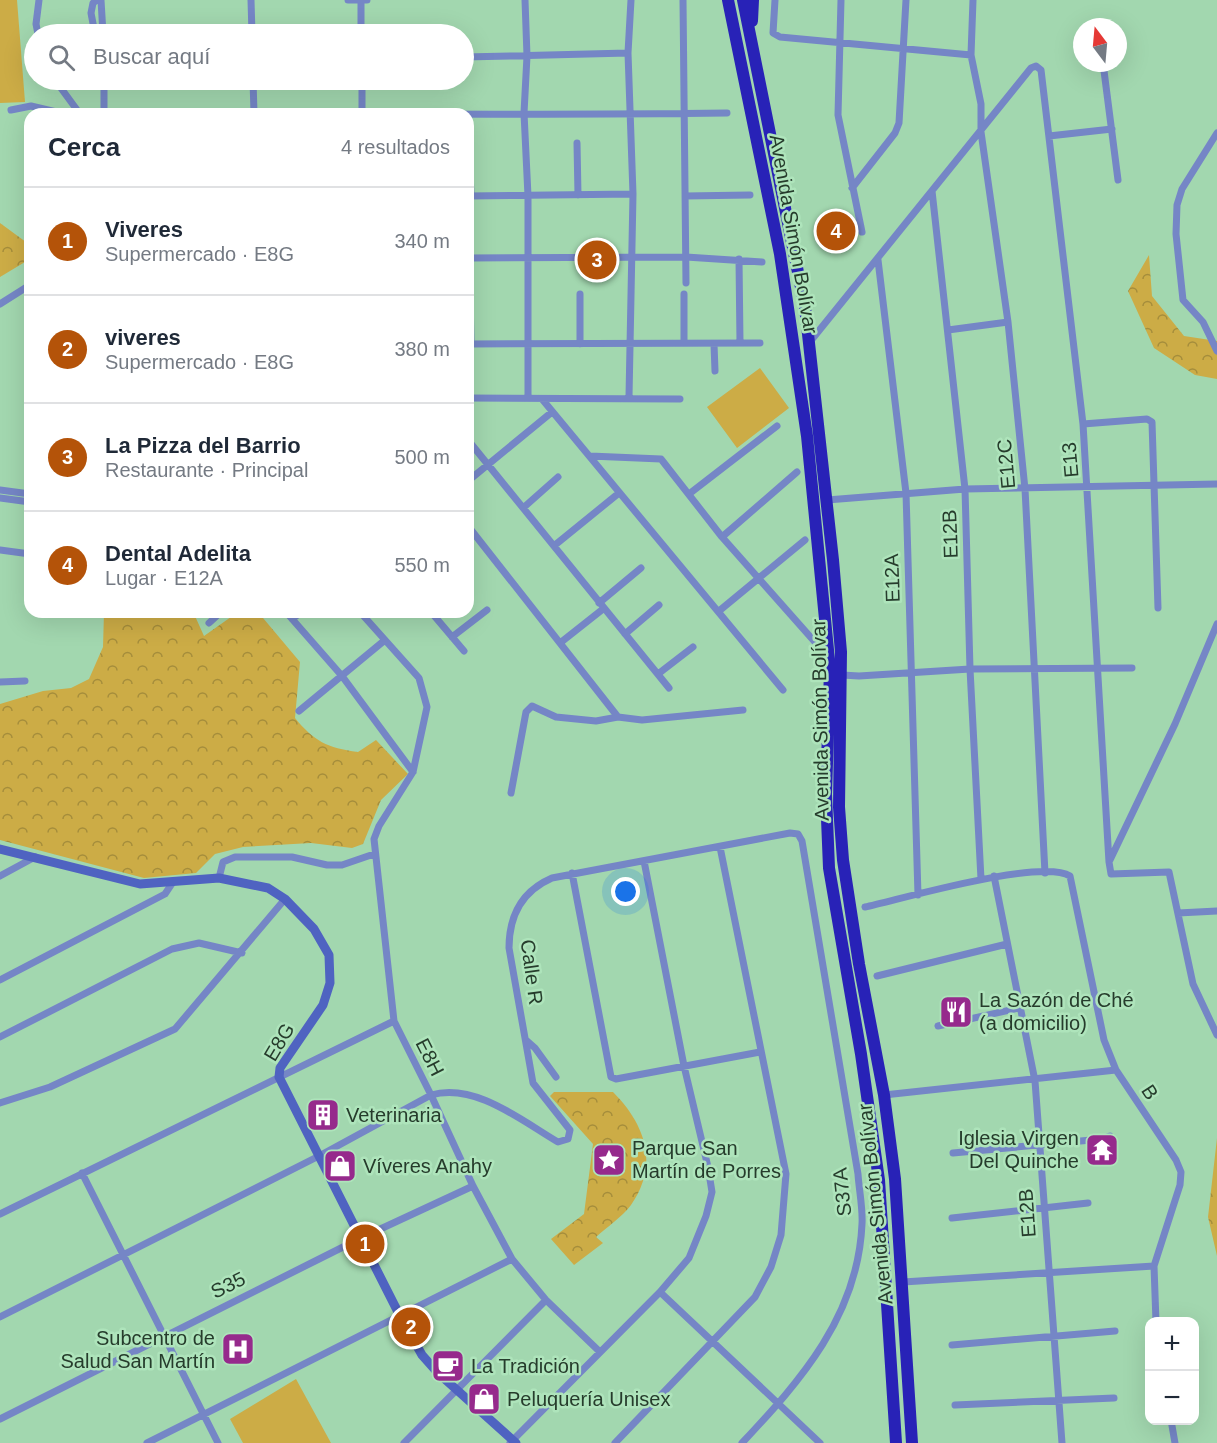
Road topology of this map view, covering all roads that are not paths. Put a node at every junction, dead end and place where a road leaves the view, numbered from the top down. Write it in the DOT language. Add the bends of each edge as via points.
graph roads {
  1 [pos="39,0"];
  2 [pos="99,0"];
  3 [pos="251,0"];
  4 [pos="348,0"];
  5 [pos="361,0"];
  6 [pos="367,0"];
  7 [pos="525,0"];
  8 [pos="631,0"];
  9 [pos="683,0"];
  10 [pos="728,0"];
  11 [pos="743,0"];
  12 [pos="753,0"];
  13 [pos="775,0"];
  14 [pos="841,0"];
  15 [pos="906,0"];
  16 [pos="973,0"];
  17 [pos="38,24"];
  18 [pos="93,24"];
  19 [pos="102,24"];
  20 [pos="252,24"];
  21 [pos="361,24"];
  22 [pos="752,41"];
  23 [pos="838,43"];
  24 [pos="905,49"];
  25 [pos="628,53"];
  26 [pos="971,55"];
  27 [pos="527,56"];
  28 [pos="474,57"];
  29 [pos="1104,72"];
  30 [pos="62,90"];
  31 [pos="104,90"];
  32 [pos="253,90"];
  33 [pos="362,90"];
  34 [pos="40,108"];
  35 [pos="76,108"];
  36 [pos="105,108"];
  37 [pos="254,108"];
  38 [pos="362,108"];
  39 [pos="10,111"];
  40 [pos="474,113"];
  41 [pos="524,113"];
  42 [pos="727,113"];
  43 [pos="684,114"];
  44 [pos="631,116"];
  45 [pos="1112,129"];
  46 [pos="981,132"];
  47 [pos="1217,133"];
  48 [pos="1049,136"];
  49 [pos="576,143"];
  50 [pos="1118,180"];
  51 [pos="852,188"];
  52 [pos="932,191"];
  53 [pos="633,194"];
  54 [pos="578,195"];
  55 [pos="750,195"];
  56 [pos="474,196"];
  57 [pos="528,196"];
  58 [pos="685,196"];
  59 [pos="862,232"];
  60 [pos="630,257"];
  61 [pos="686,257"];
  62 [pos="474,258"];
  63 [pos="527,258"];
  64 [pos="740,259"];
  65 [pos="878,260"];
  66 [pos="762,262"];
  67 [pos="686,283"];
  68 [pos="24,289"];
  69 [pos="580,294"];
  70 [pos="684,294"];
  71 [pos="0,304"];
  72 [pos="1008,322"];
  73 [pos="948,330"];
  74 [pos="684,343"];
  75 [pos="740,343"];
  76 [pos="760,343"];
  77 [pos="809,343"];
  78 [pos="474,344"];
  79 [pos="526,344"];
  80 [pos="580,344"];
  81 [pos="630,344"];
  82 [pos="714,344"];
  83 [pos="1217,351"];
  84 [pos="715,371"];
  85 [pos="629,397"];
  86 [pos="474,398"];
  87 [pos="528,398"];
  88 [pos="542,399"];
  89 [pos="680,399"];
  90 [pos="552,412"];
  91 [pos="1083,424"];
  92 [pos="777,426"];
  93 [pos="474,448"];
  94 [pos="590,456"];
  95 [pos="486,465"];
  96 [pos="797,472"];
  97 [pos="474,476"];
  98 [pos="558,477"];
  99 [pos="1156,484"];
  100 [pos="1217,484"];
  101 [pos="1088,485"];
  102 [pos="965,489"];
  103 [pos="1025,489"];
  104 [pos="0,490"];
  105 [pos="24,493"];
  106 [pos="619,493"];
  107 [pos="906,493"];
  108 [pos="689,494"];
  109 [pos="0,498"];
  110 [pos="827,500"];
  111 [pos="24,501"];
  112 [pos="522,507"];
  113 [pos="474,534"];
  114 [pos="722,537"];
  115 [pos="805,540"];
  116 [pos="555,545"];
  117 [pos="0,550"];
  118 [pos="24,553"];
  119 [pos="641,568"];
  120 [pos="759,580"];
  121 [pos="601,606"];
  122 [pos="659,606"];
  123 [pos="1158,608"];
  124 [pos="487,610"];
  125 [pos="719,611"];
  126 [pos="214,618"];
  127 [pos="365,618"];
  128 [pos="435,618"];
  129 [pos="292,619"];
  130 [pos="209,623"];
  131 [pos="1217,624"];
  132 [pos="625,634"];
  133 [pos="452,637"];
  134 [pos="385,640"];
  135 [pos="560,643"];
  136 [pos="828,645"];
  137 [pos="693,647"];
  138 [pos="464,651"];
  139 [pos="1132,668"];
  140 [pos="970,669"];
  141 [pos="1098,669"];
  142 [pos="1035,671"];
  143 [pos="913,672"];
  144 [pos="658,674"];
  145 [pos="842,675"];
  146 [pos="342,676"];
  147 [pos="25,681"];
  148 [pos="0,682"];
  149 [pos="669,688"];
  150 [pos="783,690"];
  151 [pos="743,710"];
  152 [pos="299,711"];
  153 [pos="618,717"];
  154 [pos="413,772"];
  155 [pos="511,793"];
  156 [pos="798,834"];
  157 [pos="720,847"];
  158 [pos="0,849"];
  159 [pos="374,854"];
  160 [pos="35,857"];
  161 [pos="644,861"];
  162 [pos="1109,862"];
  163 [pos="572,873"];
  164 [pos="1045,873"];
  165 [pos="0,876"];
  166 [pos="994,876"];
  167 [pos="219,878"];
  168 [pos="981,879"];
  169 [pos="173,882"];
  170 [pos="918,895"];
  171 [pos="285,899"];
  172 [pos="865,907"];
  173 [pos="1217,911"];
  174 [pos="1178,913"];
  175 [pos="1007,944"];
  176 [pos="242,953"];
  177 [pos="877,976"];
  178 [pos="0,980"];
  179 [pos="1019,1008"];
  180 [pos="394,1021"];
  181 [pos="938,1026"];
  182 [pos="1217,1035"];
  183 [pos="0,1037"];
  184 [pos="526,1040"];
  185 [pos="760,1052"];
  186 [pos="684,1066"];
  187 [pos="1116,1071"];
  188 [pos="279,1077"];
  189 [pos="556,1077"];
  190 [pos="1035,1081"];
  191 [pos="431,1095"];
  192 [pos="884,1095"];
  193 [pos="0,1103"];
  194 [pos="1110,1136"];
  195 [pos="1038,1143"];
  196 [pos="953,1153"];
  197 [pos="319,1156"];
  198 [pos="82,1173"];
  199 [pos="473,1186"];
  200 [pos="1088,1203"];
  201 [pos="1043,1208"];
  202 [pos="0,1214"];
  203 [pos="952,1218"];
  204 [pos="361,1238"];
  205 [pos="123,1253"];
  206 [pos="512,1259"];
  207 [pos="1154,1266"];
  208 [pos="1048,1273"];
  209 [pos="903,1282"];
  210 [pos="660,1292"];
  211 [pos="546,1300"];
  212 [pos="399,1314"];
  213 [pos="0,1317"];
  214 [pos="1156,1317"];
  215 [pos="1115,1332"];
  216 [pos="163,1336"];
  217 [pos="1053,1337"];
  218 [pos="714,1341"];
  219 [pos="952,1345"];
  220 [pos="600,1352"];
  221 [pos="456,1390"];
  222 [pos="1114,1398"];
  223 [pos="1058,1401"];
  224 [pos="779,1404"];
  225 [pos="955,1405"];
  226 [pos="204,1414"];
  227 [pos="0,1419"];
  228 [pos="1172,1425"];
  229 [pos="513,1442"];
  230 [pos="147,1443"];
  231 [pos="218,1443"];
  232 [pos="404,1443"];
  233 [pos="615,1443"];
  234 [pos="741,1443"];
  235 [pos="820,1443"];
  236 [pos="896,1443"];
  237 [pos="912,1443"];
  238 [pos="1062,1443"];
  239 [pos="1175,1443"];
  1 -- 17 [label="street"];
  2 -- 18 [label="street" via="93,3"];
  2 -- 19 [label="street"];
  3 -- 20 [label="street"];
  4 -- 5 [label="street"];
  5 -- 6 [label="street"];
  5 -- 21 [label="street"];
  7 -- 27 [label="street"];
  8 -- 25 [label="street"];
  9 -- 43 [label="street"];
  10 -- 136 [label="highway, Avenida Simón Bolívar" via="780,254 807,436"];
  11 -- 22 [label="highway, Avenida Simón Bolívar"];
  12 -- 22 [label="highway"];
  13 -- 23 [label="street" via="775,36"];
  14 -- 23 [label="street"];
  15 -- 24 [label="street"];
  16 -- 26 [label="street, E12C"];
  22 -- 77 [label="highway, Avenida Simón Bolívar"];
  23 -- 24 [label="street"];
  23 -- 51 [label="street" via="838,115"];
  24 -- 26 [label="street"];
  24 -- 51 [label="street" via="899,123"];
  25 -- 27 [label="street"];
  25 -- 44 [label="street"];
  26 -- 46 [label="street, E12C" via="981,104"];
  27 -- 28 [label="street"];
  27 -- 41 [label="street"];
  29 -- 45 [label="street"];
  30 -- 35 [label="street"];
  31 -- 36 [label="street"];
  32 -- 37 [label="street"];
  33 -- 38 [label="street"];
  34 -- 39 [label="street"];
  40 -- 41 [label="street"];
  41 -- 44 [label="street"];
  41 -- 57 [label="street"];
  42 -- 43 [label="street"];
  43 -- 44 [label="street"];
  43 -- 58 [label="street"];
  44 -- 53 [label="street"];
  45 -- 48 [label="street"];
  45 -- 50 [label="street"];
  46 -- 48 [label="street, E13" via="1036,66 1041,70"];
  46 -- 52 [label="street"];
  46 -- 72 [label="street, E12C"];
  47 -- 83 [label="street" via="1182,189 1176,234 1183,300 1203,322"];
  48 -- 91 [label="street, E13"];
  49 -- 54 [label="street"];
  51 -- 59 [label="street"];
  52 -- 65 [label="street"];
  52 -- 73 [label="street, E12B"];
  53 -- 54 [label="street"];
  53 -- 60 [label="street"];
  54 -- 57 [label="street"];
  55 -- 58 [label="street"];
  56 -- 57 [label="street"];
  57 -- 63 [label="street"];
  58 -- 61 [label="street"];
  60 -- 61 [label="street"];
  60 -- 63 [label="street"];
  60 -- 81 [label="street"];
  61 -- 64 [label="street"];
  61 -- 67 [label="street"];
  62 -- 63 [label="street"];
  63 -- 79 [label="street"];
  64 -- 66 [label="street"];
  64 -- 75 [label="street"];
  65 -- 77 [label="street"];
  65 -- 107 [label="street, E12A"];
  68 -- 71 [label="street"];
  69 -- 80 [label="street"];
  70 -- 74 [label="street"];
  72 -- 73 [label="street"];
  72 -- 103 [label="street, E12C"];
  73 -- 102 [label="street, E12B"];
  74 -- 81 [label="street"];
  74 -- 82 [label="street"];
  75 -- 76 [label="street"];
  75 -- 82 [label="street"];
  77 -- 110 [label="highway, Avenida Simón Bolívar"];
  78 -- 79 [label="street"];
  79 -- 80 [label="street"];
  79 -- 87 [label="street"];
  80 -- 81 [label="street"];
  81 -- 85 [label="street"];
  82 -- 84 [label="street"];
  85 -- 88 [label="street"];
  85 -- 89 [label="street"];
  86 -- 87 [label="street"];
  87 -- 88 [label="street"];
  88 -- 90 [label="street"];
  90 -- 94 [label="street"];
  90 -- 95 [label="street"];
  91 -- 99 [label="street" via="1150,421"];
  91 -- 101 [label="street, E13"];
  92 -- 108 [label="street"];
  93 -- 95 [label="street"];
  94 -- 106 [label="street"];
  94 -- 108 [label="street" via="660,459"];
  95 -- 97 [label="street"];
  95 -- 112 [label="street"];
  96 -- 114 [label="street"];
  98 -- 112 [label="street"];
  99 -- 100 [label="street"];
  99 -- 101 [label="street"];
  99 -- 123 [label="street"];
  101 -- 103 [label="street"];
  101 -- 141 [label="street, E13"];
  102 -- 103 [label="street"];
  102 -- 107 [label="street"];
  102 -- 140 [label="street, E12B"];
  103 -- 142 [label="street, E12C"];
  104 -- 105 [label="street"];
  106 -- 116 [label="street"];
  106 -- 125 [label="street"];
  107 -- 110 [label="street"];
  107 -- 143 [label="street, E12A"];
  108 -- 114 [label="street"];
  109 -- 111 [label="street"];
  110 -- 145 [label="highway, Avenida Simón Bolívar"];
  112 -- 116 [label="street"];
  113 -- 135 [label="street"];
  114 -- 120 [label="street"];
  115 -- 120 [label="street"];
  116 -- 121 [label="street"];
  117 -- 118 [label="street"];
  119 -- 121 [label="street"];
  120 -- 125 [label="street"];
  120 -- 136 [label="street" via="814,641"];
  121 -- 132 [label="street"];
  121 -- 135 [label="street"];
  122 -- 132 [label="street"];
  124 -- 133 [label="street"];
  125 -- 150 [label="street"];
  126 -- 130 [label="street"];
  127 -- 134 [label="street"];
  128 -- 133 [label="street"];
  129 -- 146 [label="street"];
  131 -- 162 [label="street" via="1175,724"];
  132 -- 144 [label="street"];
  133 -- 138 [label="street"];
  134 -- 146 [label="street"];
  134 -- 154 [label="street" via="419,678 427,706"];
  135 -- 153 [label="street"];
  136 -- 236 [label="highway, Avenida Simón Bolívar" via="829,868 879,1180"];
  137 -- 144 [label="street"];
  139 -- 141 [label="street"];
  140 -- 142 [label="street"];
  140 -- 143 [label="street"];
  140 -- 168 [label="street, E12B"];
  141 -- 142 [label="street"];
  141 -- 162 [label="street, E13"];
  142 -- 164 [label="street, E12C"];
  143 -- 145 [label="street"];
  143 -- 170 [label="street, E12A"];
  144 -- 149 [label="street"];
  145 -- 192 [label="highway, Avenida Simón Bolívar" via="839,807 843,860"];
  146 -- 152 [label="street"];
  146 -- 154 [label="street"];
  147 -- 148 [label="street"];
  151 -- 153 [label="street" via="642,720"];
  153 -- 155 [label="street" via="596,721 556,717 532,705 528,707"];
  154 -- 159 [label="street, E8H" via="379,826"];
  156 -- 157 [label="street, Calle R"];
  156 -- 224 [label="street, S37A" via="858,1174 862,1222 858,1263 843,1308 817,1357"];
  157 -- 161 [label="street, Calle R"];
  157 -- 185 [label="street"];
  158 -- 160 [label="street, E8G"];
  159 -- 167 [label="street" via="342,865 292,857 234,857 223,862"];
  159 -- 180 [label="street, E8H"];
  160 -- 165 [label="street"];
  160 -- 169 [label="street, E8G" via="128,882"];
  161 -- 163 [label="street, Calle R"];
  161 -- 186 [label="street"];
  162 -- 174 [label="street" via="1111,874 1169,872"];
  163 -- 184 [label="street, Calle R" via="537,885 518,907 509,928 509,948"];
  163 -- 186 [label="street" via="611,1077"];
  164 -- 166 [label="street"];
  164 -- 187 [label="street, B" via="1070,876 1104,1040"];
  166 -- 168 [label="street"];
  166 -- 175 [label="street, E12B"];
  167 -- 169 [label="street, E8G"];
  167 -- 171 [label="street, E8G" via="268,888"];
  168 -- 170 [label="street"];
  169 -- 178 [label="street" via="165,894"];
  170 -- 172 [label="street"];
  171 -- 176 [label="street"];
  171 -- 188 [label="street, E8G" via="322,941 331,969 323,1005 280,1068"];
  173 -- 174 [label="street"];
  174 -- 182 [label="street" via="1193,984"];
  175 -- 177 [label="street"];
  175 -- 179 [label="street, E12B"];
  176 -- 183 [label="street" via="200,943 172,949"];
  176 -- 193 [label="street" via="176,1029 50,1087"];
  179 -- 181 [label="street"];
  179 -- 190 [label="street, E12B"];
  180 -- 188 [label="street"];
  180 -- 191 [label="street, E8H"];
  184 -- 189 [label="street"];
  184 -- 191 [label="street, Calle R" via="533,1083 570,1130 563,1142 462,1092"];
  185 -- 186 [label="street"];
  185 -- 218 [label="street" via="786,1174 781,1235 771,1267 755,1297"];
  186 -- 210 [label="street" via="712,1192 689,1258"];
  187 -- 190 [label="street"];
  187 -- 207 [label="street, B" via="1176,1160 1180,1172 1180,1185"];
  188 -- 197 [label="street, E8G"];
  188 -- 198 [label="street"];
  190 -- 192 [label="street"];
  190 -- 195 [label="street, E12B"];
  191 -- 197 [label="street"];
  191 -- 199 [label="street, E8H"];
  192 -- 209 [label="highway, Avenida Simón Bolívar"];
  194 -- 195 [label="street"];
  195 -- 196 [label="street"];
  195 -- 201 [label="street, E12B"];
  197 -- 204 [label="street, E8G"];
  197 -- 205 [label="street"];
  198 -- 202 [label="street"];
  198 -- 205 [label="street"];
  199 -- 204 [label="street, S35"];
  199 -- 206 [label="street, E8H"];
  200 -- 201 [label="street"];
  201 -- 203 [label="street"];
  201 -- 208 [label="street, E12B"];
  204 -- 212 [label="street, E8G"];
  204 -- 216 [label="street, S35"];
  205 -- 213 [label="street"];
  205 -- 216 [label="street"];
  206 -- 211 [label="street, E8H"];
  206 -- 212 [label="street"];
  207 -- 208 [label="street"];
  207 -- 214 [label="street, B"];
  208 -- 209 [label="street"];
  208 -- 217 [label="street, E12B"];
  209 -- 237 [label="highway, Avenida Simón Bolívar"];
  210 -- 218 [label="street"];
  210 -- 220 [label="street"];
  211 -- 220 [label="street, E8H"];
  211 -- 221 [label="street"];
  212 -- 221 [label="street, E8G" via="422,1355"];
  212 -- 226 [label="street"];
  215 -- 217 [label="street"];
  216 -- 226 [label="street"];
  216 -- 227 [label="street, S35"];
  217 -- 219 [label="street"];
  217 -- 223 [label="street, E12B"];
  218 -- 224 [label="street"];
  218 -- 233 [label="street"];
  220 -- 229 [label="street"];
  221 -- 229 [label="street, E8G"];
  221 -- 232 [label="street"];
  222 -- 223 [label="street"];
  223 -- 225 [label="street"];
  223 -- 238 [label="street, E12B"];
  224 -- 234 [label="street, S37A"];
  224 -- 235 [label="street"];
  226 -- 230 [label="street"];
  226 -- 231 [label="street"];
  228 -- 239 [label="street"];
}
